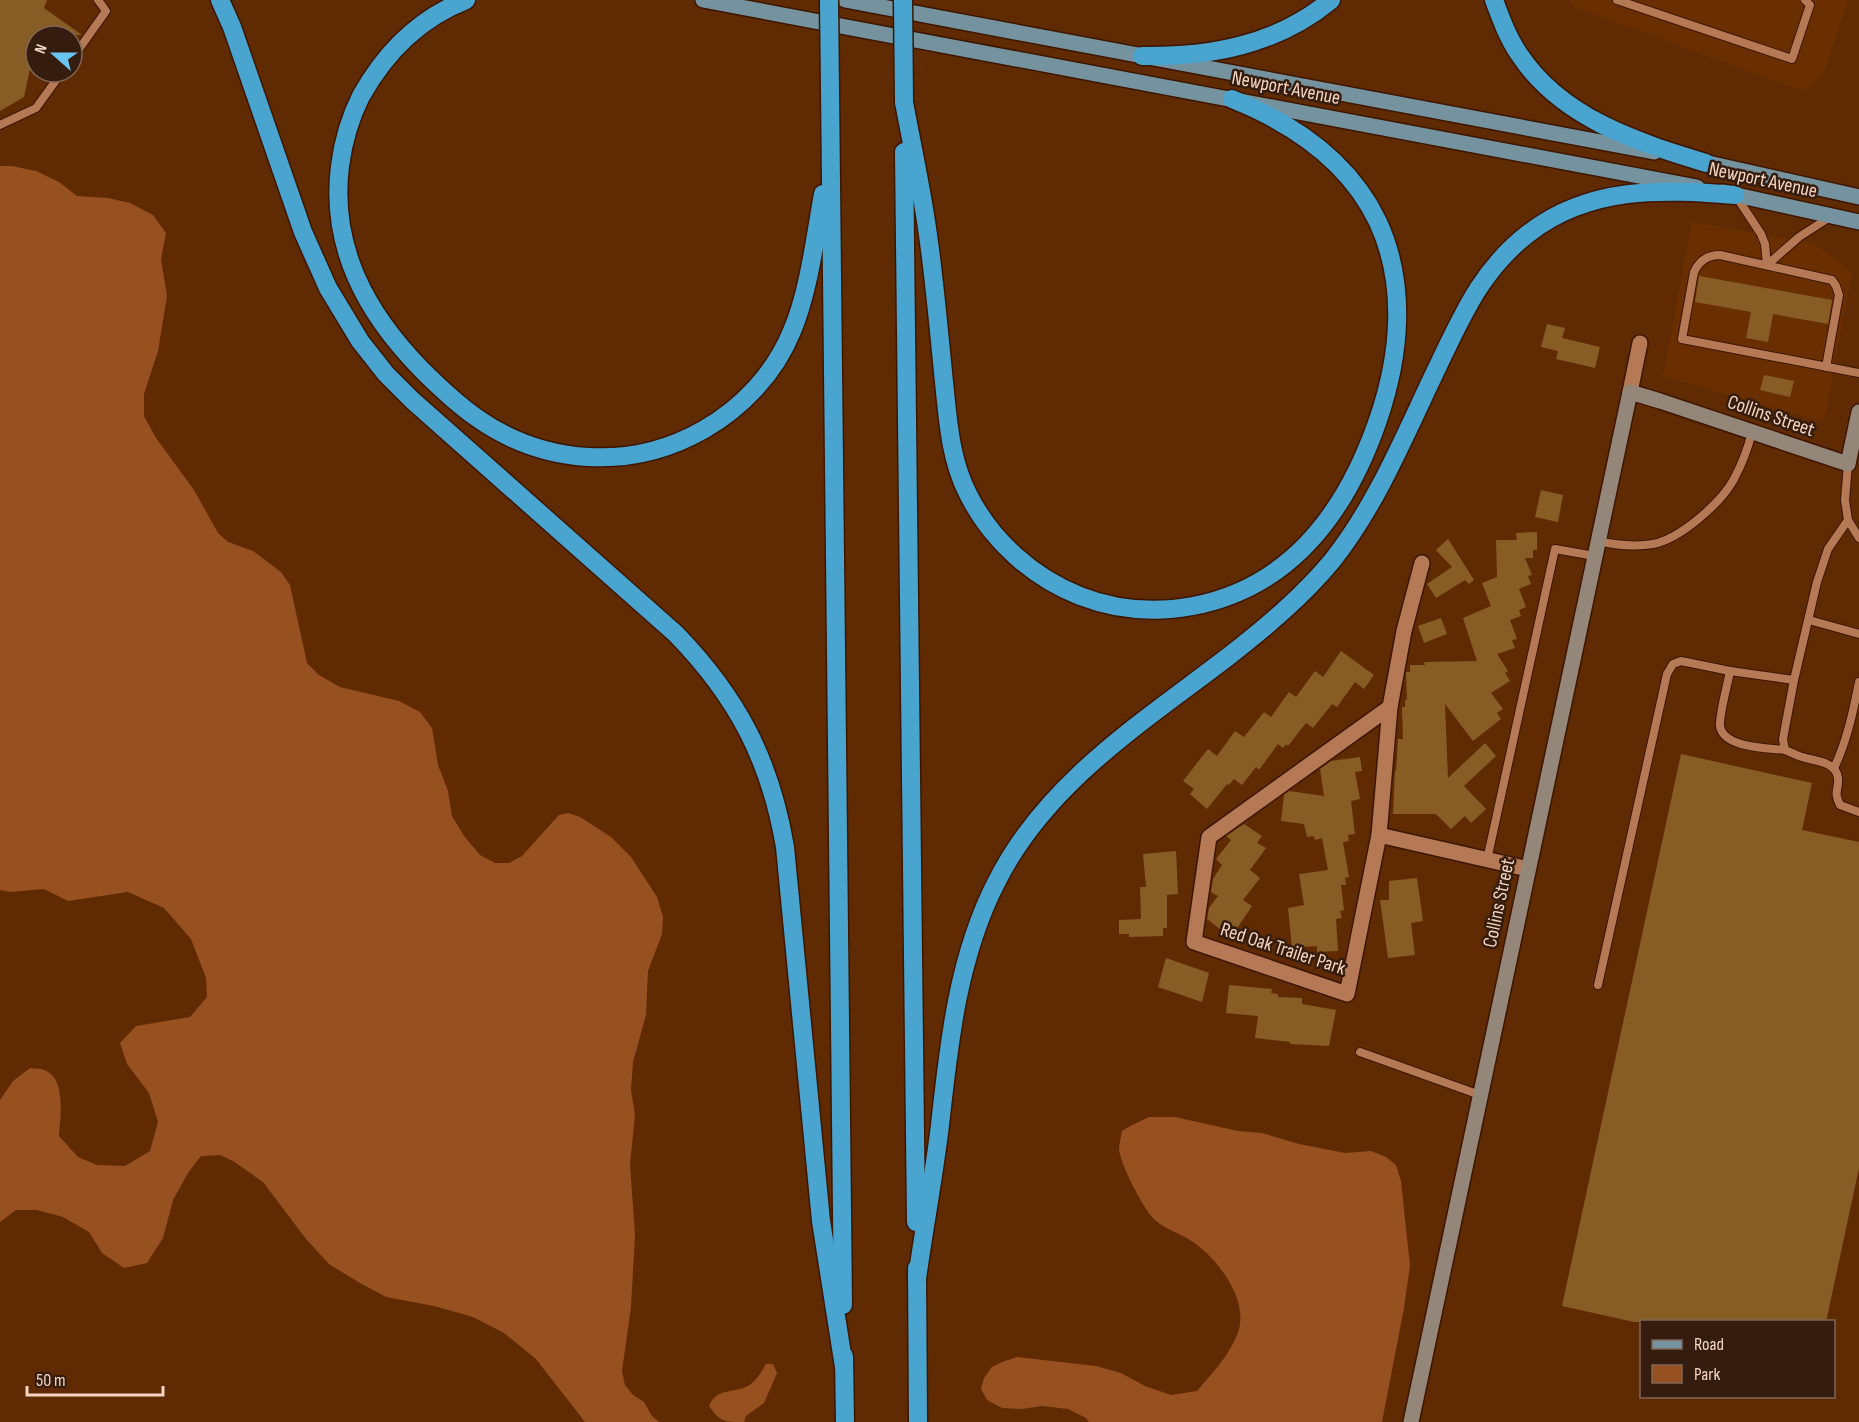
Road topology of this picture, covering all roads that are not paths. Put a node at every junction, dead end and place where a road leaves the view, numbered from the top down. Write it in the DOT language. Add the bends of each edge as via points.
graph roads {
  1 [pos="98,0"];
  2 [pos="220,0"];
  3 [pos="466,0"];
  4 [pos="703,0"];
  5 [pos="829,0"];
  6 [pos="845,0"];
  7 [pos="903,0"];
  8 [pos="1331,0"];
  9 [pos="1494,0"];
  10 [pos="1617,0"];
  11 [pos="1805,0"];
  12 [pos="84,41"];
  13 [pos="1142,56"];
  14 [pos="53,84"];
  15 [pos="1232,99"];
  16 [pos="904,102"];
  17 [pos="0,125"];
  18 [pos="830,157"];
  19 [pos="1706,163"];
  20 [pos="1735,195"];
  21 [pos="1859,197"];
  22 [pos="1831,216"];
  23 [pos="1859,222"];
  24 [pos="1767,265"];
  25 [pos="1640,343"];
  26 [pos="1826,367"];
  27 [pos="1859,373"];
  28 [pos="1630,393"];
  29 [pos="1859,412"];
  30 [pos="1752,432"];
  31 [pos="1848,464"];
  32 [pos="1848,520"];
  33 [pos="1859,538"];
  34 [pos="1597,548"];
  35 [pos="1422,563"];
  36 [pos="1809,620"];
  37 [pos="1859,634"];
  38 [pos="1730,671"];
  39 [pos="1794,680"];
  40 [pos="1859,682"];
  41 [pos="1390,707"];
  42 [pos="1785,750"];
  43 [pos="1834,768"];
  44 [pos="1859,812"];
  45 [pos="1379,835"];
  46 [pos="1487,860"];
  47 [pos="1528,869"];
  48 [pos="1598,985"];
  49 [pos="1360,1052"];
  50 [pos="1480,1095"];
  51 [pos="917,1279"];
  52 [pos="844,1367"];
  53 [pos="845,1422"];
  54 [pos="918,1422"];
  55 [pos="1411,1422"];
  1 -- 12 [label="lane" via="106,11"];
  2 -- 52 [label="highway" via="310,250 360,341 412,400 676,634 722,686 755,744 776,805 785,847 821,1221"];
  3 -- 18 [label="highway" via="411,32 391,52 365,90 350,122 340,160 339,224 361,289 403,350 465,409 520,442 583,458 639,454 697,434 742,401 778,359 792,332 804,294"];
  4 -- 15 [label="main road, Newport Avenue"];
  5 -- 18 [label="highway, bridge"];
  6 -- 13 [label="main road, Newport Avenue"];
  7 -- 16 [label="highway, bridge"];
  8 -- 13 [label="highway" via="1297,24 1252,43 1204,53"];
  9 -- 19 [label="highway" via="1518,52 1533,73 1567,104 1615,131"];
  10 -- 11 [label="lane" via="1792,59 1810,5"];
  13 -- 19 [label="main road, Newport Avenue"];
  14 -- 17 [label="lane" via="36,108"];
  15 -- 16 [label="highway" via="1306,138 1344,172 1366,200 1382,231 1394,272 1398,300 1395,343 1384,400 1366,450 1344,494 1319,531 1296,556 1257,584 1212,602 1167,610 1104,604 1048,580 1004,544 970,498 950,436 928,233"];
  15 -- 20 [label="main road, Newport Avenue"];
  16 -- 51 [label="highway"];
  18 -- 52 [label="highway"];
  19 -- 21 [label="main road, Newport Avenue"];
  20 -- 22 [label="main road, Newport Avenue"];
  20 -- 24 [label="lane" via="1765,244"];
  20 -- 51 [label="highway" via="1658,191 1604,197 1555,216 1511,247 1471,298 1379,488 1331,562 1255,635 1086,766 1035,821 990,894 965,967 952,1021"];
  22 -- 23 [label="main road, Newport Avenue"];
  22 -- 24 [label="lane"];
  24 -- 26 [label="lane" via="1832,280 1836,286 1838,307"];
  24 -- 26 [label="lane" via="1720,255 1709,256 1697,265 1682,339"];
  25 -- 28 [label="street, Collins Street"];
  26 -- 27 [label="lane"];
  28 -- 30 [label="street, Collins Street"];
  28 -- 34 [label="street, Collins Street"];
  29 -- 31 [label="street"];
  30 -- 31 [label="street, Collins Street"];
  30 -- 34 [label="lane" via="1733,480 1717,502 1685,530 1654,544"];
  31 -- 32 [label="lane"];
  32 -- 33 [label="lane"];
  32 -- 36 [label="lane" via="1828,549"];
  34 -- 46 [label="lane" via="1555,549"];
  34 -- 47 [label="street, Collins Street"];
  35 -- 41 [label="street, Red Oak Trailer Park"];
  36 -- 37 [label="lane"];
  36 -- 39 [label="lane"];
  38 -- 39 [label="lane"];
  38 -- 42 [label="lane" via="1720,724 1723,734 1741,744"];
  38 -- 48 [label="lane" via="1681,661 1673,664 1667,674"];
  39 -- 42 [label="lane" via="1783,739"];
  40 -- 43 [label="lane" via="1843,750"];
  41 -- 45 [label="street, Red Oak Trailer Park"];
  41 -- 45 [label="street, Red Oak Trailer Park" via="1209,837 1194,942 1347,994"];
  42 -- 43 [label="lane"];
  43 -- 44 [label="lane" via="1838,777 1835,795 1840,806"];
  45 -- 46 [label="street"];
  46 -- 47 [label="street"];
  47 -- 50 [label="street, Collins Street"];
  49 -- 50 [label="lane"];
  50 -- 55 [label="street, Collins Street"];
  51 -- 54 [label="highway"];
  52 -- 53 [label="highway"];
}
